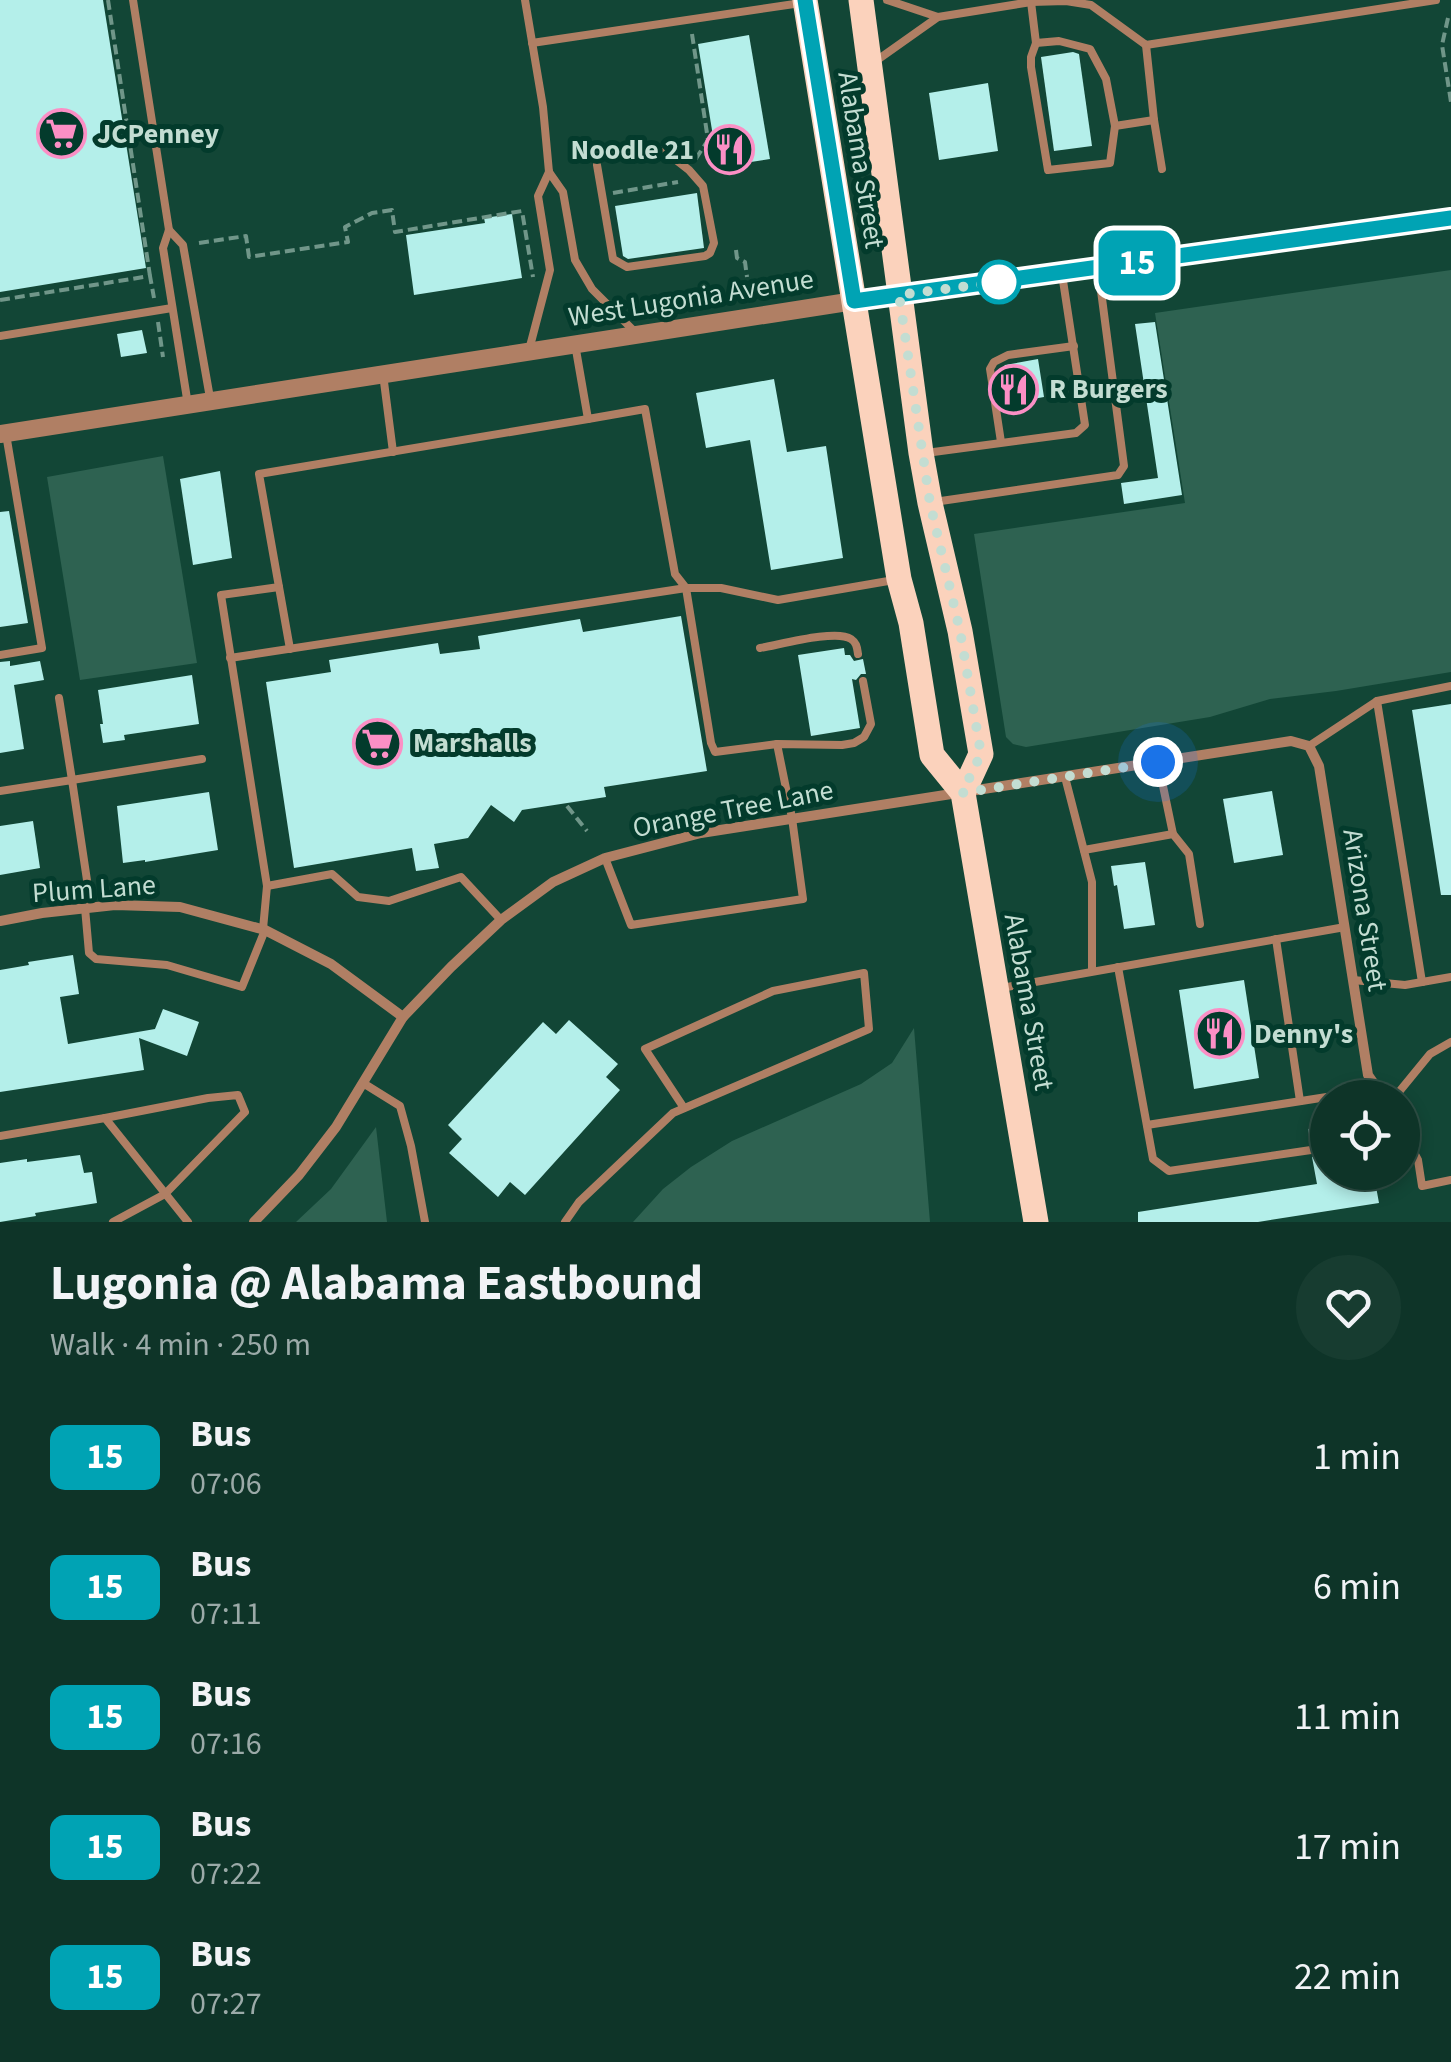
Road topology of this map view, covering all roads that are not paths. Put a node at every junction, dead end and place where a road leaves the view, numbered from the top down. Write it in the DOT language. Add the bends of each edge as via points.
graph roads {
  1 [pos="133,0"];
  2 [pos="526,0"];
  3 [pos="862,0"];
  4 [pos="887,0"];
  5 [pos="1436,0"];
  6 [pos="806,1"];
  7 [pos="1032,2"];
  8 [pos="938,18"];
  9 [pos="532,43"];
  10 [pos="1036,43"];
  11 [pos="1146,46"];
  12 [pos="870,64"];
  13 [pos="1154,120"];
  14 [pos="1115,126"];
  15 [pos="662,149"];
  16 [pos="597,165"];
  17 [pos="1162,169"];
  18 [pos="549,172"];
  19 [pos="1451,218"];
  20 [pos="169,230"];
  21 [pos="1098,268"];
  22 [pos="1062,273"];
  23 [pos="899,295"];
  24 [pos="854,301"];
  25 [pos="172,308"];
  26 [pos="638,334"];
  27 [pos="0,336"];
  28 [pos="575,344"];
  29 [pos="1074,346"];
  30 [pos="529,350"];
  31 [pos="383,374"];
  32 [pos="992,382"];
  33 [pos="994,396"];
  34 [pos="210,401"];
  35 [pos="188,405"];
  36 [pos="588,419"];
  37 [pos="3,434"];
  38 [pos="1001,442"];
  39 [pos="393,452"];
  40 [pos="922,453"];
  41 [pos="930,503"];
  42 [pos="899,579"];
  43 [pos="279,587"];
  44 [pos="686,588"];
  45 [pos="760,648"];
  46 [pos="290,649"];
  47 [pos="0,654"];
  48 [pos="858,654"];
  49 [pos="230,658"];
  50 [pos="863,681"];
  51 [pos="1451,686"];
  52 [pos="59,698"];
  53 [pos="1377,701"];
  54 [pos="778,744"];
  55 [pos="1309,746"];
  56 [pos="202,760"];
  57 [pos="1158,762"];
  58 [pos="1065,777"];
  59 [pos="72,780"];
  60 [pos="0,790"];
  61 [pos="962,793"];
  62 [pos="792,818"];
  63 [pos="1174,834"];
  64 [pos="1084,850"];
  65 [pos="605,858"];
  66 [pos="267,886"];
  67 [pos="88,908"];
  68 [pos="500,920"];
  69 [pos="0,921"];
  70 [pos="1200,924"];
  71 [pos="1345,927"];
  72 [pos="264,929"];
  73 [pos="1276,939"];
  74 [pos="1118,967"];
  75 [pos="1092,971"];
  76 [pos="1451,977"];
  77 [pos="1353,980"];
  78 [pos="1422,982"];
  79 [pos="997,988"];
  80 [pos="403,1017"];
  81 [pos="1451,1042"];
  82 [pos="1372,1080"];
  83 [pos="1409,1080"];
  84 [pos="362,1083"];
  85 [pos="1310,1100"];
  86 [pos="1300,1101"];
  87 [pos="684,1108"];
  88 [pos="104,1118"];
  89 [pos="1146,1125"];
  90 [pos="0,1136"];
  91 [pos="1310,1150"];
  92 [pos="1420,1173"];
  93 [pos="1451,1180"];
  94 [pos="165,1194"];
  95 [pos="113,1222"];
  96 [pos="188,1222"];
  97 [pos="254,1222"];
  98 [pos="425,1222"];
  99 [pos="565,1222"];
  100 [pos="1036,1222"];
  1 -- 20 [label="lane"];
  2 -- 9 [label="lane"];
  3 -- 12 [label="main road, Alabama Street"];
  4 -- 8 [label="lane"];
  5 -- 11 [label="lane"];
  6 -- 9 [label="lane"];
  6 -- 24 [label="main road, Alabama Street"];
  7 -- 8 [label="lane"];
  7 -- 10 [label="lane"];
  7 -- 11 [label="lane" via="1091,6"];
  8 -- 12 [label="lane"];
  9 -- 18 [label="lane"];
  10 -- 14 [label="lane" via="1090,49 1106,79"];
  10 -- 14 [label="lane" via="1031,57 1048,170 1110,163"];
  11 -- 13 [label="lane"];
  12 -- 23 [label="main road, Alabama Street"];
  13 -- 14 [label="lane"];
  13 -- 17 [label="lane"];
  15 -- 16 [label="lane" via="703,186 714,244 705,256 627,267 613,259"];
  18 -- 26 [label="lane" via="563,192 580,272"];
  18 -- 30 [label="lane" via="538,196 550,270"];
  19 -- 21 [label="main road, West Lugonia Avenue"];
  20 -- 25 [label="lane" via="163,248"];
  20 -- 34 [label="lane" via="183,245"];
  21 -- 22 [label="main road, West Lugonia Avenue"];
  21 -- 41 [label="lane" via="1124,466 1118,475"];
  22 -- 23 [label="main road, West Lugonia Avenue"];
  22 -- 29 [label="lane"];
  23 -- 24 [label="main road, West Lugonia Avenue"];
  23 -- 40 [label="main road, Alabama Street"];
  24 -- 26 [label="street, West Lugonia Avenue"];
  24 -- 42 [label="main road, Alabama Street"];
  25 -- 27 [label="lane"];
  25 -- 35 [label="lane"];
  26 -- 28 [label="street, West Lugonia Avenue"];
  28 -- 30 [label="street, West Lugonia Avenue"];
  28 -- 36 [label="lane"];
  29 -- 32 [label="lane" via="1001,358 990,368"];
  29 -- 38 [label="lane" via="1084,425 1076,433"];
  30 -- 31 [label="street, West Lugonia Avenue"];
  31 -- 34 [label="street, West Lugonia Avenue"];
  31 -- 39 [label="lane"];
  33 -- 38 [label="lane"];
  34 -- 35 [label="street, West Lugonia Avenue"];
  35 -- 37 [label="street, West Lugonia Avenue"];
  36 -- 39 [label="lane"];
  36 -- 44 [label="lane" via="645,409 675,574"];
  37 -- 47 [label="lane" via="42,648"];
  38 -- 40 [label="lane"];
  39 -- 43 [label="lane" via="259,474"];
  40 -- 41 [label="main road, Alabama Street"];
  41 -- 61 [label="main road, Alabama Street" via="981,754"];
  42 -- 44 [label="lane" via="778,600"];
  42 -- 61 [label="main road, Alabama Street" via="932,755"];
  43 -- 46 [label="lane"];
  43 -- 49 [label="lane" via="221,595"];
  44 -- 46 [label="lane"];
  44 -- 54 [label="lane" via="715,752"];
  45 -- 48 [label="lane" via="836,635 851,639"];
  46 -- 49 [label="lane"];
  49 -- 66 [label="lane"];
  50 -- 54 [label="lane" via="870,724 864,737 842,745"];
  51 -- 53 [label="lane"];
  52 -- 59 [label="lane"];
  53 -- 55 [label="lane"];
  53 -- 78 [label="lane"];
  54 -- 62 [label="lane"];
  55 -- 57 [label="street, Orange Tree Lane" via="1292,741"];
  55 -- 71 [label="street, Arizona Street" via="1319,766"];
  56 -- 59 [label="lane"];
  57 -- 58 [label="street, Orange Tree Lane"];
  57 -- 63 [label="lane"];
  58 -- 61 [label="street, Orange Tree Lane"];
  58 -- 64 [label="lane"];
  59 -- 60 [label="lane"];
  59 -- 67 [label="lane"];
  61 -- 62 [label="street, Orange Tree Lane"];
  61 -- 79 [label="main road, Alabama Street"];
  62 -- 65 [label="street, Orange Tree Lane"];
  62 -- 65 [label="lane" via="802,899 631,925"];
  63 -- 64 [label="lane"];
  63 -- 70 [label="lane" via="1189,854"];
  64 -- 75 [label="lane" via="1092,882"];
  65 -- 68 [label="street, Orange Tree Lane" via="553,882"];
  66 -- 68 [label="lane" via="332,874 358,896 389,901 460,878"];
  66 -- 72 [label="lane"];
  67 -- 69 [label="street, Plum Lane"];
  67 -- 72 [label="street, Plum Lane" via="180,907"];
  67 -- 72 [label="lane" via="89,953 96,959 166,965 242,987"];
  68 -- 80 [label="street, Orange Tree Lane"];
  71 -- 73 [label="lane"];
  71 -- 77 [label="street, Arizona Street"];
  72 -- 80 [label="street, Plum Lane" via="331,964"];
  73 -- 74 [label="lane"];
  73 -- 86 [label="lane"];
  74 -- 75 [label="lane"];
  74 -- 89 [label="lane"];
  75 -- 79 [label="lane"];
  76 -- 78 [label="lane"];
  77 -- 78 [label="lane"];
  77 -- 82 [label="street, Arizona Street"];
  79 -- 100 [label="main road, Alabama Street"];
  80 -- 84 [label="street, Orange Tree Lane"];
  81 -- 83 [label="lane" via="1430,1054"];
  84 -- 97 [label="street, Orange Tree Lane" via="299,1175"];
  84 -- 98 [label="lane" via="400,1106"];
  85 -- 86 [label="lane"];
  86 -- 89 [label="lane"];
  87 -- 87 [label="lane" via="869,1029 864,973 773,991 645,1048"];
  87 -- 99 [label="lane"];
  88 -- 90 [label="lane"];
  88 -- 94 [label="lane"];
  88 -- 94 [label="lane" via="238,1095 245,1112"];
  89 -- 91 [label="lane" via="1153,1159 1169,1171"];
  92 -- 93 [label="lane" via="1422,1186"];
  94 -- 95 [label="lane"];
  94 -- 96 [label="lane"];
}
